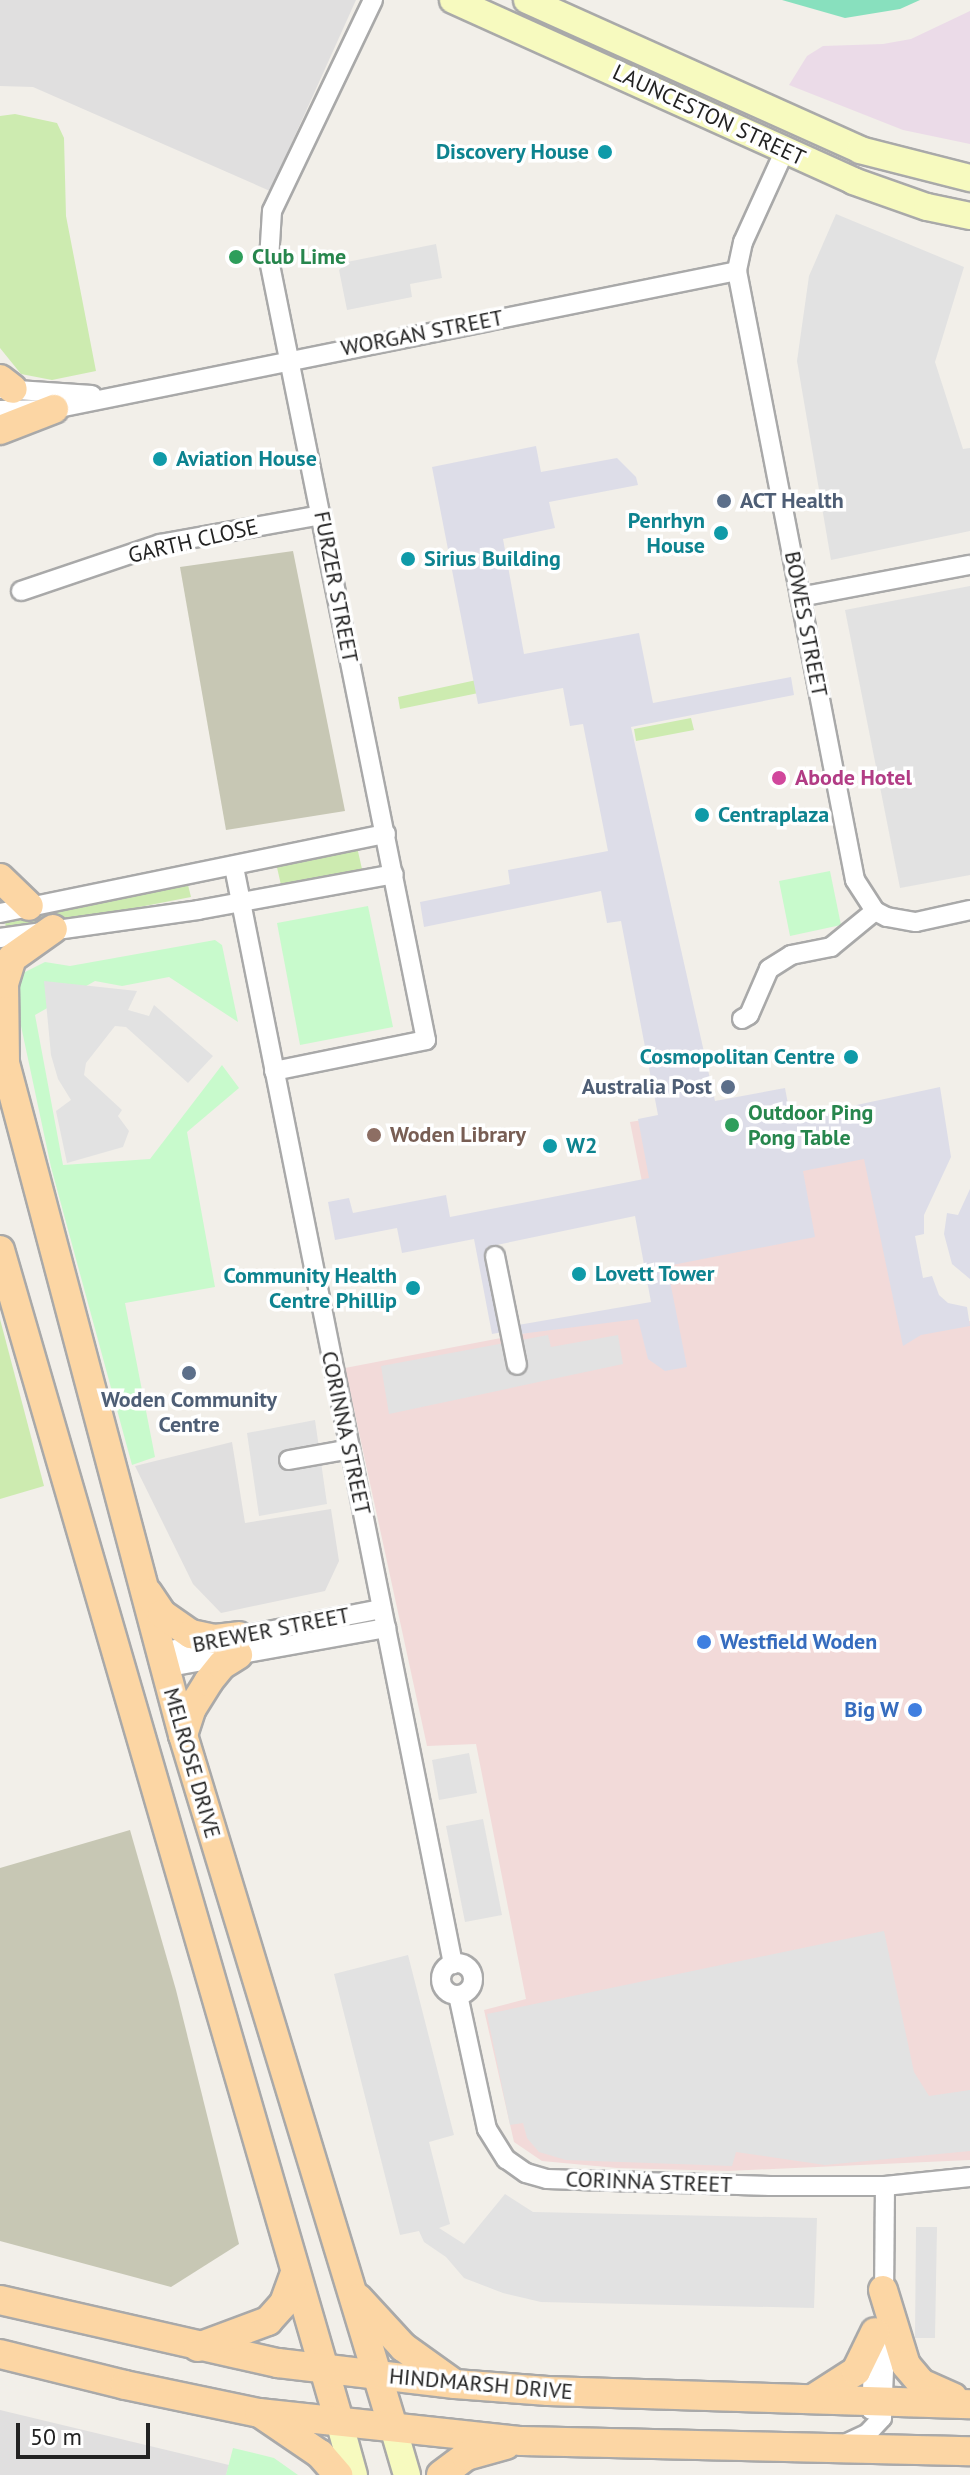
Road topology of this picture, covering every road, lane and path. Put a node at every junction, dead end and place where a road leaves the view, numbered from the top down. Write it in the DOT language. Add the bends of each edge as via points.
graph roads {
  1 [pos="373,0"];
  2 [pos="453,0"];
  3 [pos="527,0"];
  4 [pos="799,122"];
  5 [pos="785,150"];
  6 [pos="970,178"];
  7 [pos="970,216"];
  8 [pos="737,271"];
  9 [pos="290,360"];
  10 [pos="3,391"];
  11 [pos="107,396"];
  12 [pos="54,409"];
  13 [pos="0,430"];
  14 [pos="321,515"];
  15 [pos="970,565"];
  16 [pos="21,591"];
  17 [pos="800,597"];
  18 [pos="386,834"];
  19 [pos="234,867"];
  20 [pos="394,874"];
  21 [pos="0,878"];
  22 [pos="241,902"];
  23 [pos="29,906"];
  24 [pos="970,910"];
  25 [pos="875,911"];
  26 [pos="0,913"];
  27 [pos="53,929"];
  28 [pos="0,938"];
  29 [pos="742,1019"];
  30 [pos="2,1056"];
  31 [pos="274,1071"];
  32 [pos="0,1250"];
  33 [pos="495,1256"];
  34 [pos="517,1365"];
  35 [pos="350,1449"];
  36 [pos="289,1460"];
  37 [pos="140,1583"];
  38 [pos="384,1618"];
  39 [pos="239,1646"];
  40 [pos="162,1660"];
  41 [pos="123,1669"];
  42 [pos="186,1747"];
  43 [pos="164,1809"];
  44 [pos="209,1821"];
  45 [pos="970,2177"];
  46 [pos="885,2186"];
  47 [pos="295,2272"];
  48 [pos="883,2290"];
  49 [pos="352,2292"];
  50 [pos="0,2300"];
  51 [pos="875,2332"];
  52 [pos="198,2347"];
  53 [pos="0,2354"];
  54 [pos="323,2368"];
  55 [pos="377,2375"];
  56 [pos="455,2384"];
  57 [pos="813,2398"];
  58 [pos="970,2404"];
  59 [pos="877,2409"];
  60 [pos="259,2413"];
  61 [pos="339,2421"];
  62 [pos="393,2427"];
  63 [pos="522,2441"];
  64 [pos="835,2448"];
  65 [pos="901,2450"];
  66 [pos="970,2451"];
  67 [pos="338,2475"];
  68 [pos="354,2475"];
  69 [pos="407,2475"];
  70 [pos="441,2475"];
  1 -- 9 [label="street, FURZER STREET" via="272,211 269,260"];
  2 -- 5 [label="main road, LAUNCESTON STREET"];
  3 -- 4 [label="main road, LAUNCESTON STREET"];
  4 -- 5 [label="main road"];
  4 -- 6 [label="main road, LAUNCESTON STREET" via="860,150"];
  5 -- 7 [label="main road, LAUNCESTON STREET" via="868,187"];
  5 -- 8 [label="street, BOWES STREET" via="743,242"];
  8 -- 9 [label="street, WORGAN STREET"];
  8 -- 17 [label="street, BOWES STREET"];
  9 -- 11 [label="street, WORGAN STREET"];
  9 -- 14 [label="street, FURZER STREET"];
  10 -- 11 [label="street, WORGAN STREET"];
  10 -- 12 [label="street, WORGAN STREET"];
  11 -- 12 [label="street, WORGAN STREET"];
  12 -- 13 [label="main road"];
  14 -- 16 [label="street, GARTH CLOSE" via="160,544"];
  14 -- 18 [label="street, FURZER STREET"];
  15 -- 17 [label="street"];
  17 -- 25 [label="street, BOWES STREET" via="855,880"];
  18 -- 19 [label="street"];
  18 -- 20 [label="street, FURZER STREET"];
  19 -- 22 [label="street, CORINNA STREET"];
  19 -- 23 [label="street"];
  20 -- 22 [label="street"];
  20 -- 31 [label="street, FURZER STREET" via="426,1040"];
  21 -- 23 [label="main road"];
  22 -- 27 [label="street"];
  22 -- 31 [label="street, CORINNA STREET"];
  23 -- 26 [label="street"];
  24 -- 25 [label="street" via="916,922"];
  25 -- 29 [label="street" via="831,947 791,955 769,969 749,1015"];
  27 -- 28 [label="street"];
  27 -- 30 [label="main road, MELROSE DRIVE" via="12,958 4,984"];
  30 -- 37 [label="main road, MELROSE DRIVE"];
  31 -- 35 [label="street, CORINNA STREET"];
  32 -- 41 [label="main road, MELROSE DRIVE"];
  33 -- 34 [label="street"];
  35 -- 36 [label="street"];
  35 -- 38 [label="street, CORINNA STREET"];
  37 -- 39 [label="main road" via="162,1614 191,1634"];
  37 -- 40 [label="main road, MELROSE DRIVE"];
  38 -- 39 [label="street, BREWER STREET"];
  38 -- 46 [label="street, CORINNA STREET" via="453,1964 468,1968 473,1977 468,1991 458,1995 487,2129 506,2159 547,2179"];
  39 -- 40 [label="street, BREWER STREET"];
  39 -- 42 [label="main road" via="192,1708"];
  40 -- 41 [label="main road"];
  40 -- 42 [label="main road, MELROSE DRIVE"];
  41 -- 43 [label="main road, MELROSE DRIVE"];
  42 -- 43 [label="main road" via="190,1775 183,1791"];
  42 -- 44 [label="main road, MELROSE DRIVE"];
  43 -- 44 [label="main road"];
  43 -- 47 [label="main road, MELROSE DRIVE"];
  44 -- 49 [label="main road, MELROSE DRIVE"];
  45 -- 46 [label="street, CORINNA STREET"];
  46 -- 48 [label="street"];
  47 -- 52 [label="main road" via="284,2303 268,2321"];
  47 -- 54 [label="main road, MELROSE DRIVE"];
  48 -- 51 [label="street"];
  48 -- 58 [label="main road" via="906,2365 921,2383"];
  48 -- 59 [label="street"];
  49 -- 55 [label="main road, MELROSE DRIVE"];
  49 -- 56 [label="main road" via="403,2347"];
  50 -- 52 [label="main road, HINDMARSH DRIVE"];
  51 -- 57 [label="main road" via="856,2371"];
  51 -- 59 [label="street"];
  52 -- 54 [label="main road, HINDMARSH DRIVE"];
  53 -- 60 [label="main road"];
  54 -- 55 [label="main road, HINDMARSH DRIVE"];
  54 -- 61 [label="main road, MELROSE DRIVE"];
  55 -- 56 [label="main road, HINDMARSH DRIVE"];
  55 -- 62 [label="main road, MELROSE DRIVE"];
  56 -- 57 [label="main road, HINDMARSH DRIVE"];
  57 -- 59 [label="main road, HINDMARSH DRIVE"];
  58 -- 59 [label="main road, HINDMARSH DRIVE"];
  59 -- 64 [label="street" via="853,2442"];
  59 -- 65 [label="street" via="882,2437"];
  60 -- 61 [label="main road"];
  60 -- 67 [label="main road" via="320,2454"];
  61 -- 62 [label="main road"];
  61 -- 68 [label="main road, MELROSE DRIVE"];
  62 -- 63 [label="main road"];
  62 -- 69 [label="main road, MELROSE DRIVE"];
  63 -- 64 [label="main road"];
  63 -- 70 [label="main road" via="466,2456"];
  64 -- 65 [label="main road"];
  65 -- 66 [label="main road"];
}
